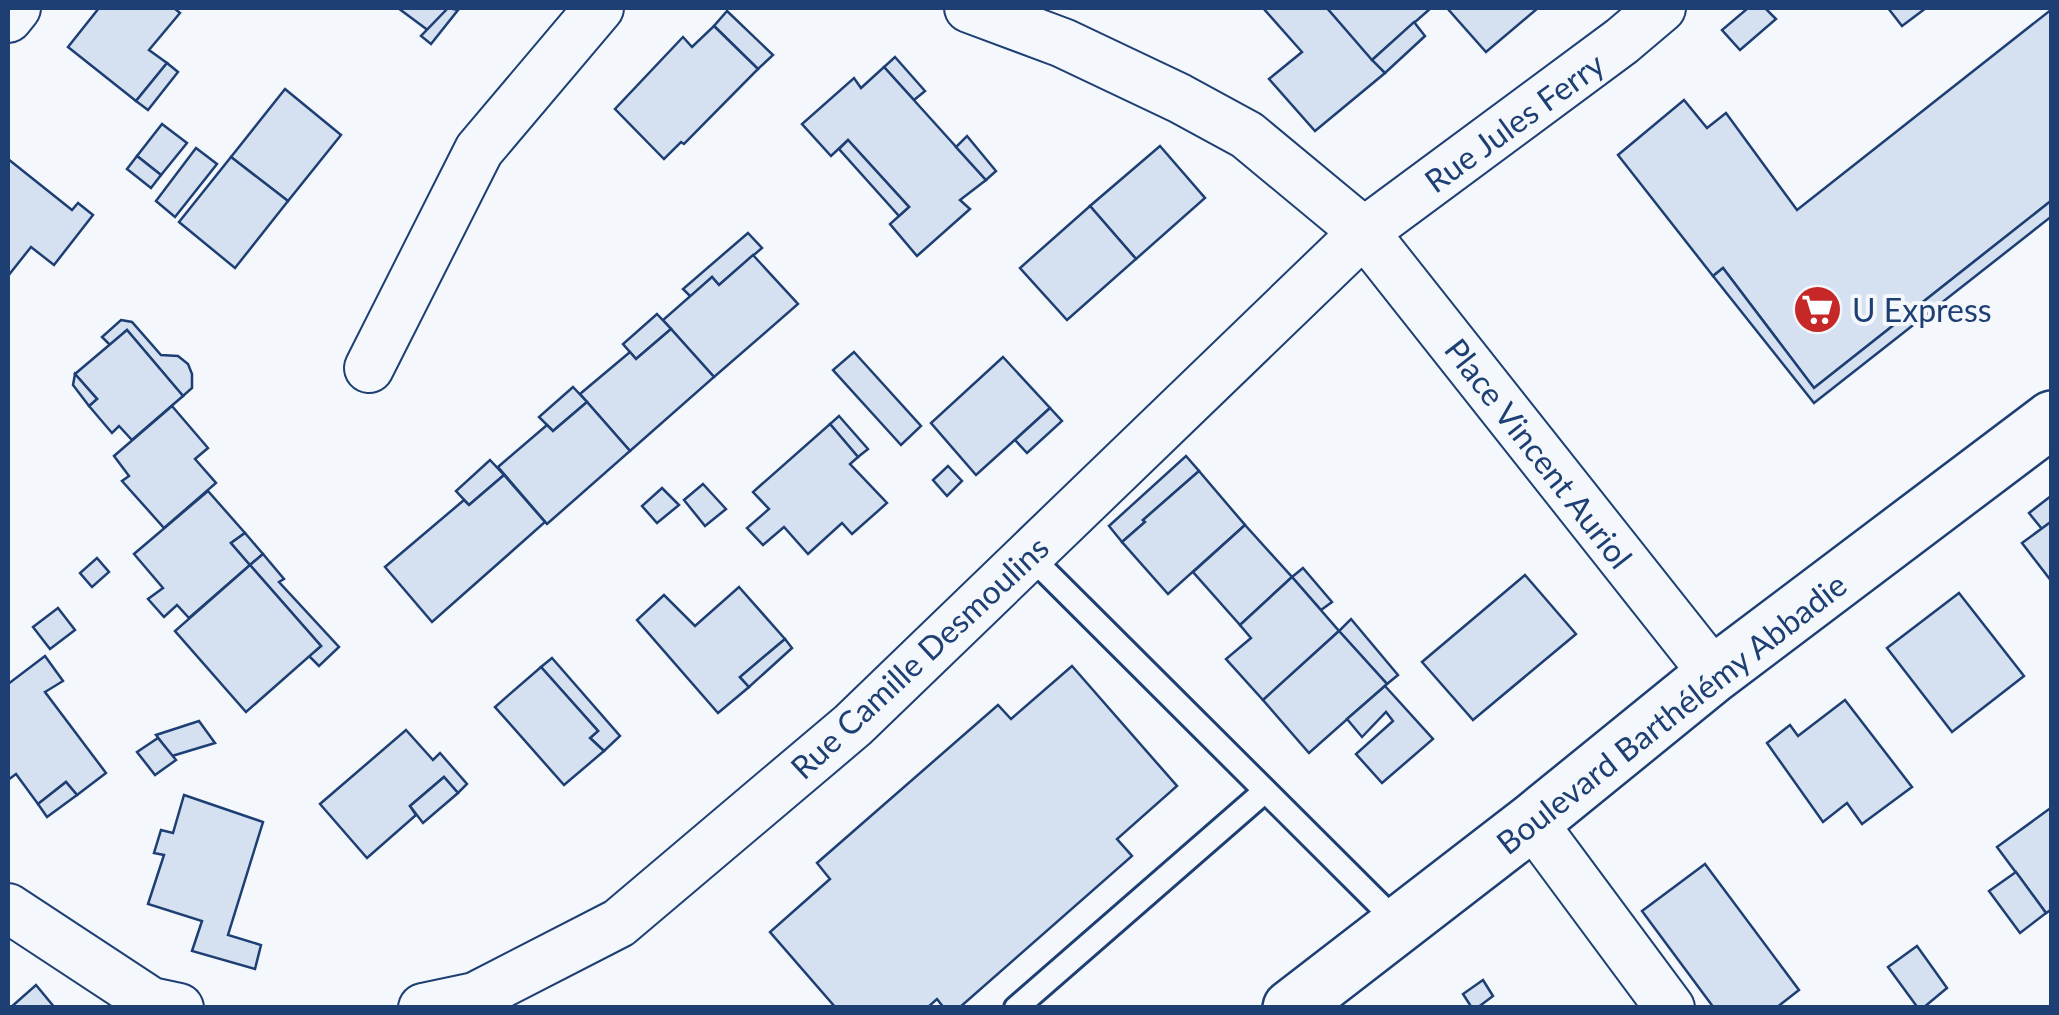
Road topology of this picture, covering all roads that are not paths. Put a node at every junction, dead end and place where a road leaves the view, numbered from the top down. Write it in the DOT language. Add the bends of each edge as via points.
graph roads {
  1 [pos="16,8"];
  2 [pos="599,8"];
  3 [pos="969,8"];
  4 [pos="1661,8"];
  5 [pos="8,18"];
  6 [pos="1364,232"];
  7 [pos="369,368"];
  8 [pos="2052,420"];
  9 [pos="1029,555"];
  10 [pos="1714,674"];
  11 [pos="1265,790"];
  12 [pos="1532,822"];
  13 [pos="8,908"];
  14 [pos="1400,924"];
  15 [pos="179,1008"];
  16 [pos="423,1008"];
  17 [pos="1016,1008"];
  18 [pos="1291,1008"];
  19 [pos="1670,1008"];
  1 -- 5 [label="street"];
  2 -- 7 [label="street" via="480,150"];
  3 -- 6 [label="street, Place Vincent Auriol" via="1080,51 1247,135"];
  4 -- 6 [label="street, Rue Jules Ferry"];
  6 -- 9 [label="street, Rue Camille Desmoulins"];
  6 -- 10 [label="street, Place Vincent Auriol"];
  8 -- 10 [label="street, Boulevard Barthélémy Abbadie"];
  9 -- 11 [label="lane"];
  9 -- 16 [label="street, Rue Camille Desmoulins" via="854,724 619,922 475,998"];
  10 -- 12 [label="street, Boulevard Barthélémy Abbadie"];
  11 -- 14 [label="lane"];
  11 -- 17 [label="lane"];
  12 -- 14 [label="street, Boulevard Barthélémy Abbadie"];
  12 -- 19 [label="street"];
  13 -- 15 [label="street" via="151,1002"];
  14 -- 18 [label="street, Boulevard Barthélémy Abbadie"];
}
